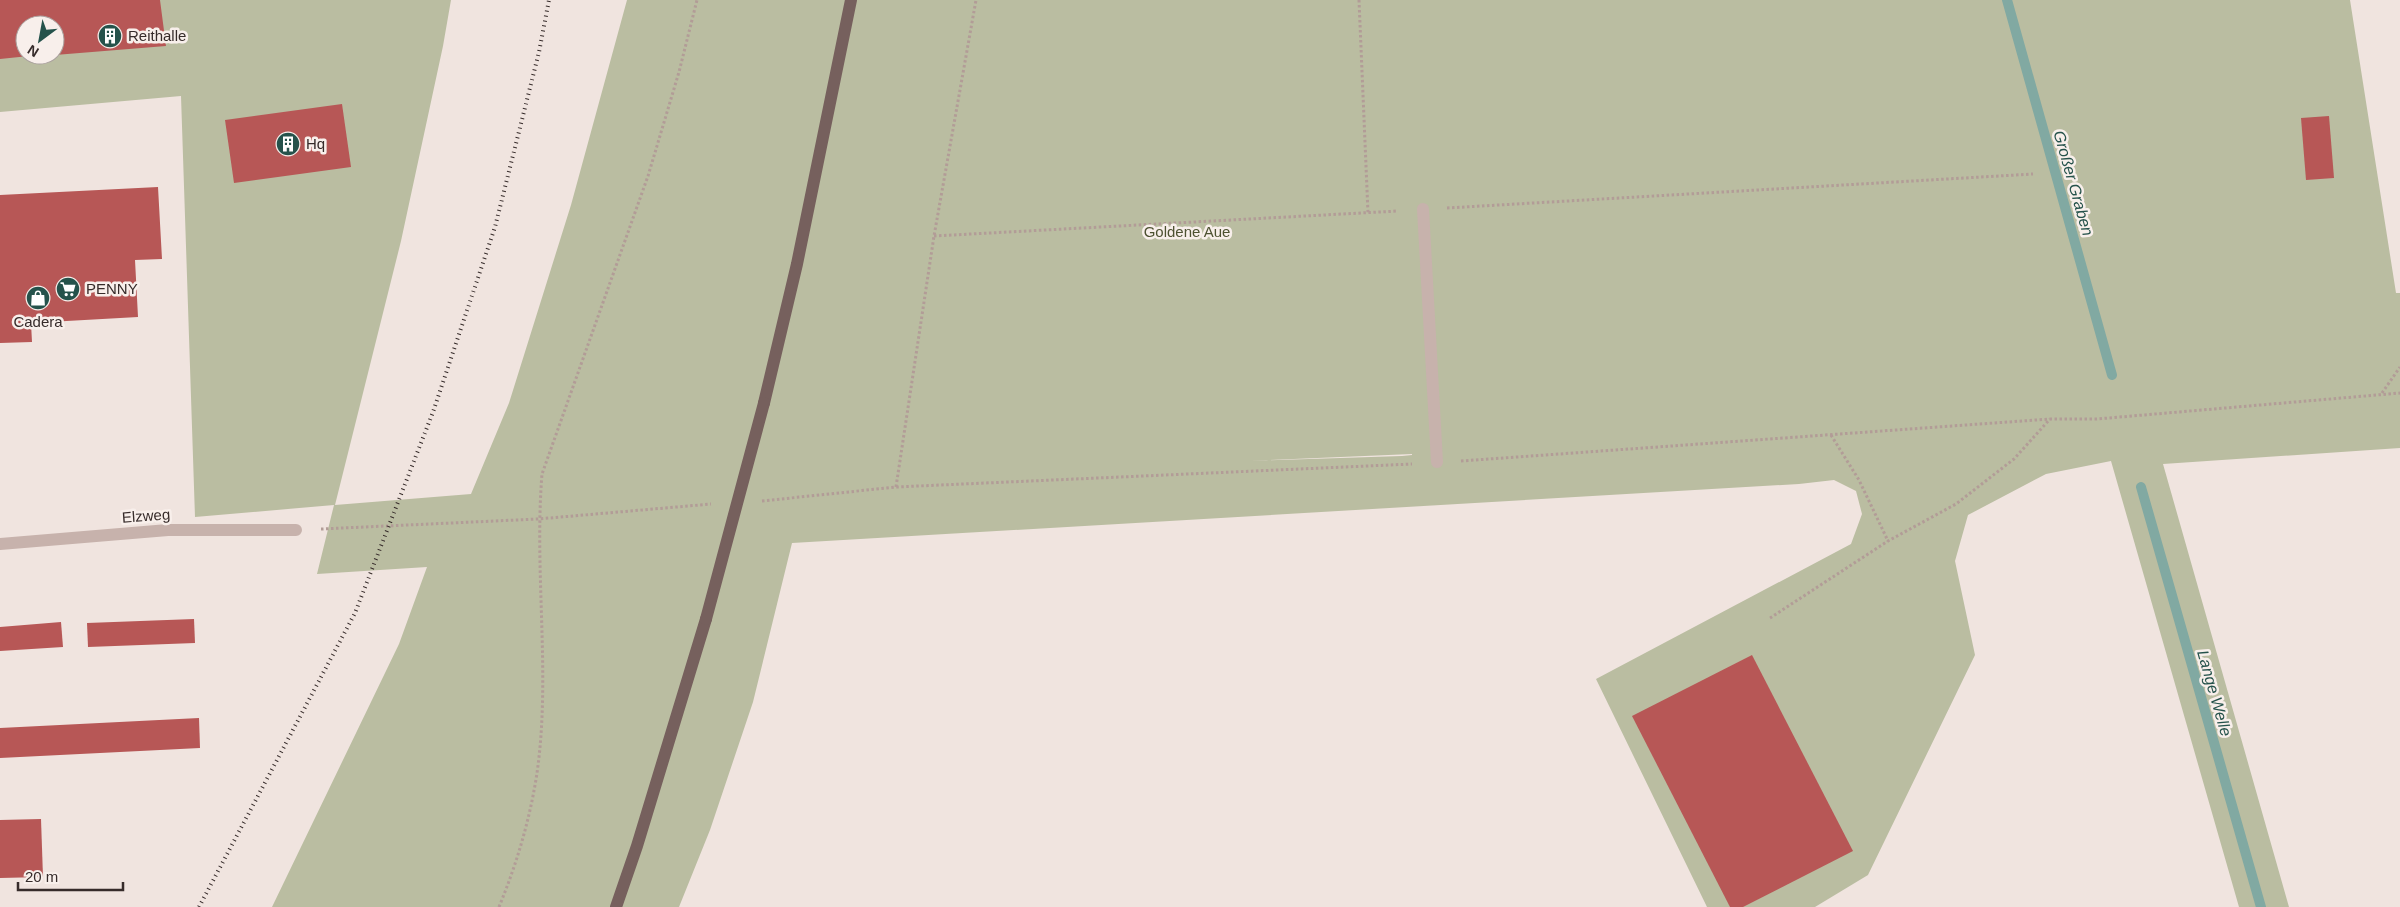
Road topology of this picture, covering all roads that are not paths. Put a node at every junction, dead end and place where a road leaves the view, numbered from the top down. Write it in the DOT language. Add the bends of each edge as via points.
graph roads {
  1 [pos="851,0"];
  2 [pos="1423,209"];
  3 [pos="1437,462"];
  4 [pos="296,530"];
  5 [pos="0,544"];
  6 [pos="616,907"];
  1 -- 6 [label="main road, bridge" via="797,264 764,403 706,619"];
  2 -- 3 [label="street"];
  4 -- 5 [label="street, Elzweg" via="168,530"];
}
